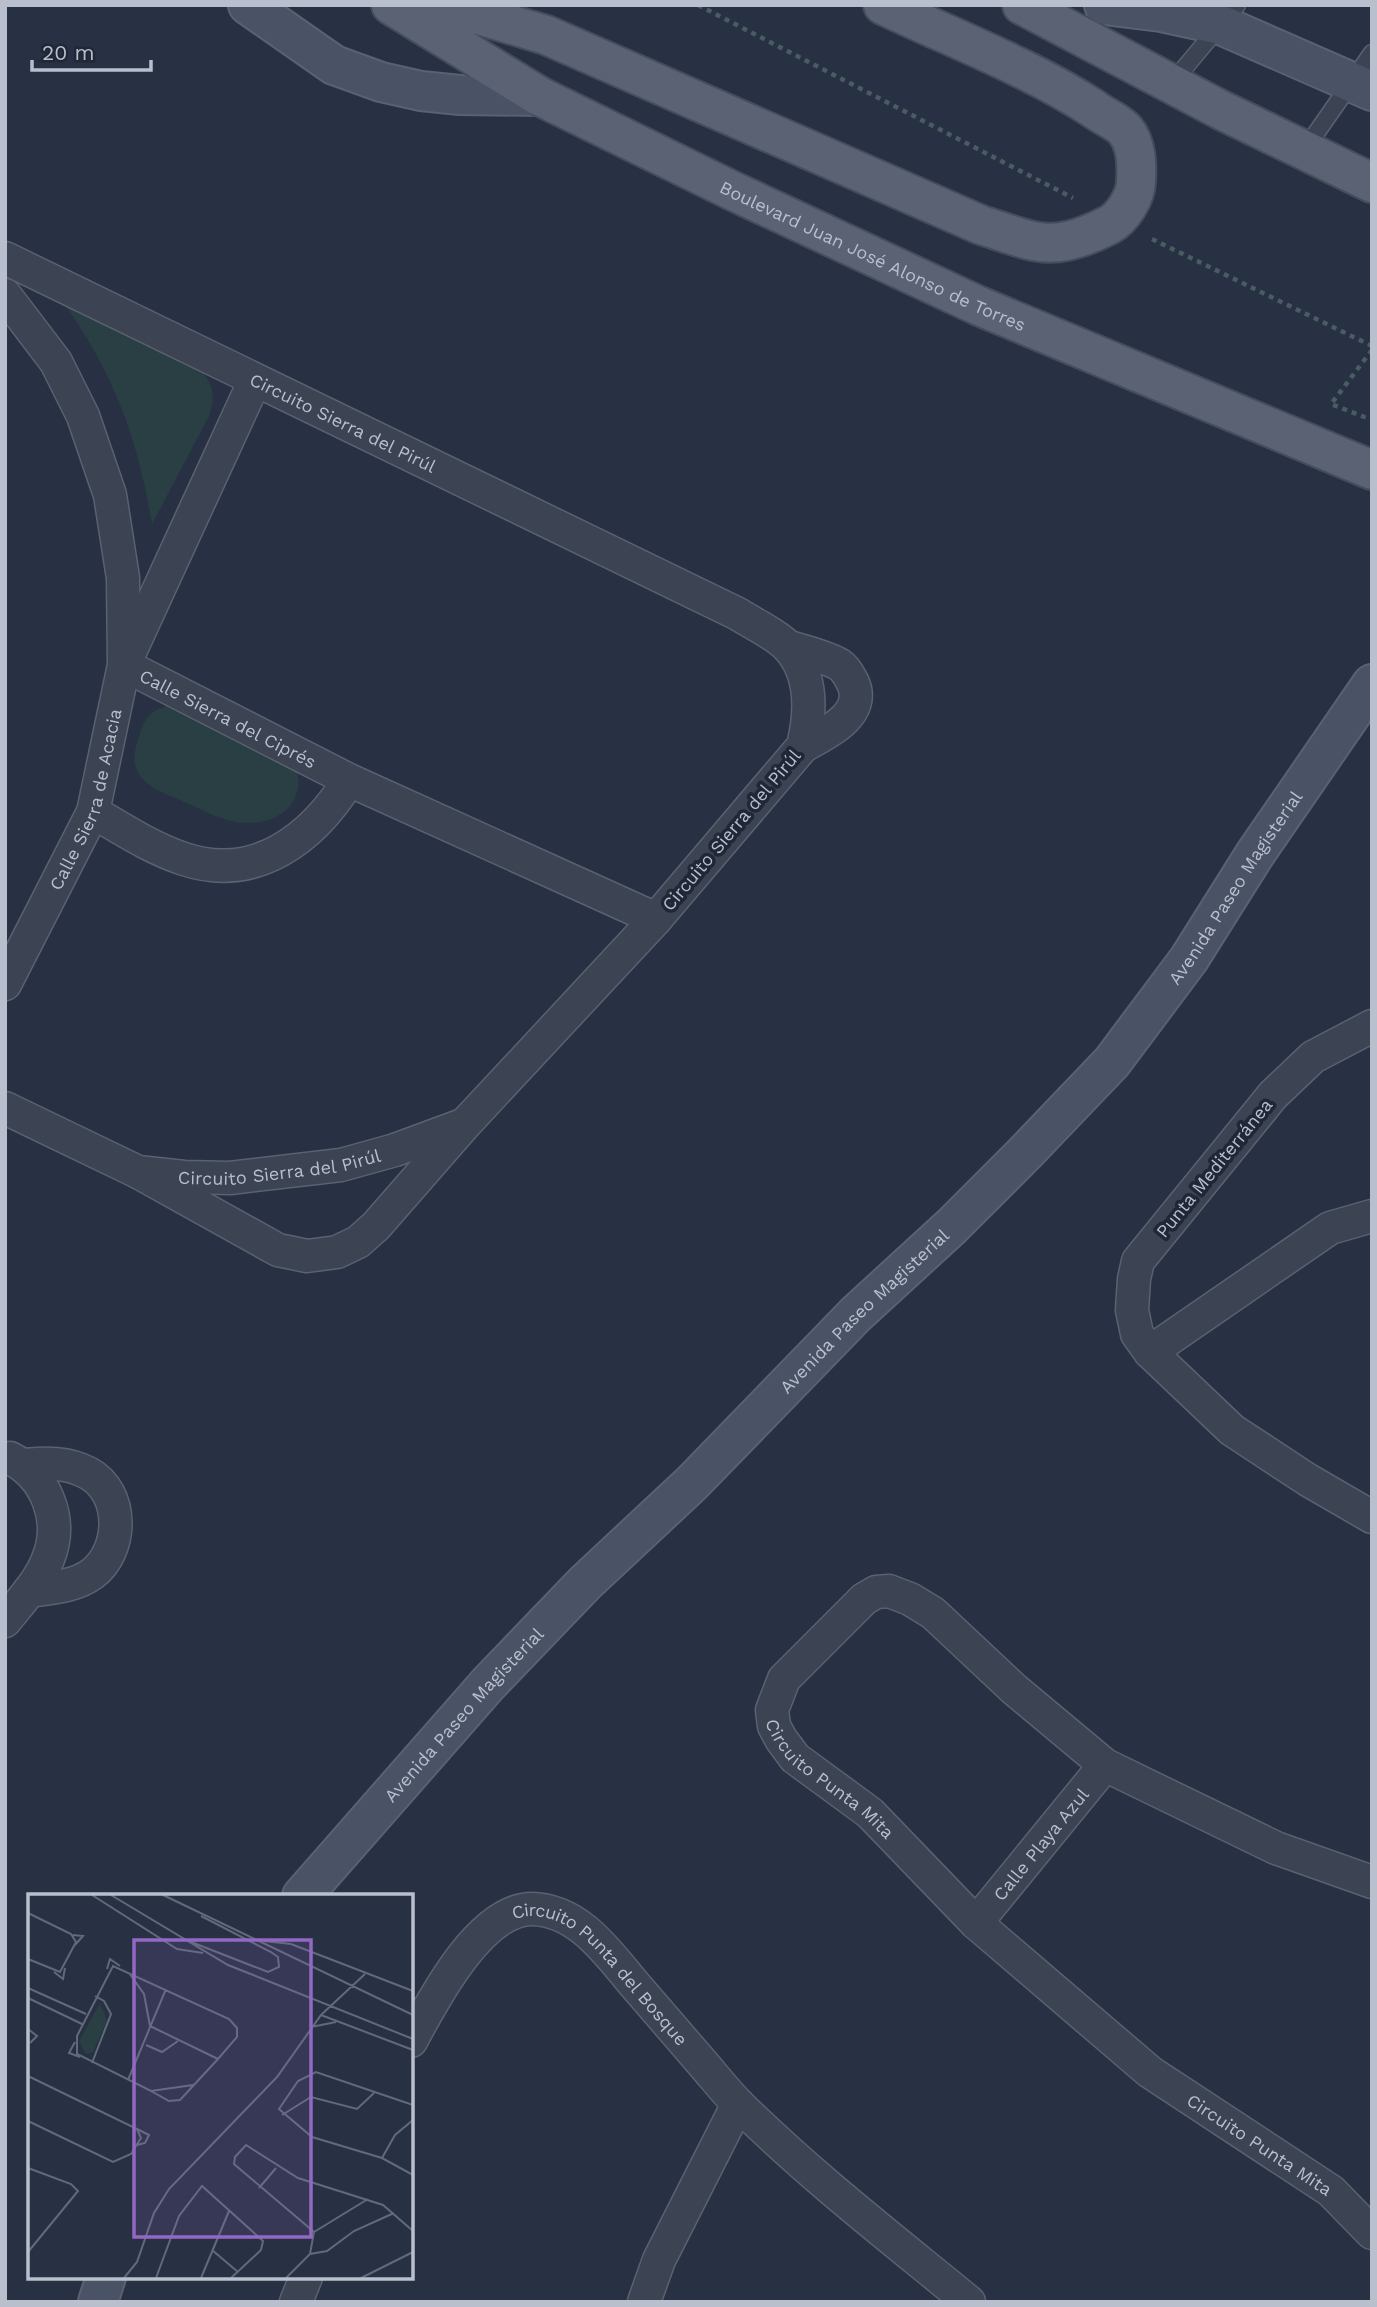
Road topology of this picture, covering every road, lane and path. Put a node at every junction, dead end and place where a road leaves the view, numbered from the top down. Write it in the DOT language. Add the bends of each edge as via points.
graph roads {
  1 [pos="248,5"];
  2 [pos="391,5"];
  3 [pos="445,5"];
  4 [pos="698,5"];
  5 [pos="883,5"];
  6 [pos="1022,5"];
  7 [pos="1104,5"];
  8 [pos="1229,15"];
  9 [pos="1365,76"];
  10 [pos="1171,84"];
  11 [pos="539,96"];
  12 [pos="1305,149"];
  13 [pos="1372,183"];
  14 [pos="1116,221"];
  15 [pos="5,258"];
  16 [pos="5,295"];
  17 [pos="1372,348"];
  18 [pos="255,380"];
  19 [pos="1372,419"];
  20 [pos="1372,470"];
  21 [pos="787,646"];
  22 [pos="124,665"];
  23 [pos="1372,684"];
  24 [pos="803,746"];
  25 [pos="349,780"];
  26 [pos="93,812"];
  27 [pos="656,919"];
  28 [pos="5,984"];
  29 [pos="1372,1026"];
  30 [pos="5,1108"];
  31 [pos="465,1124"];
  32 [pos="138,1172"];
  33 [pos="1372,1216"];
  34 [pos="1150,1352"];
  35 [pos="15,1461"];
  36 [pos="1372,1517"];
  37 [pos="29,1591"];
  38 [pos="5,1621"];
  39 [pos="1105,1765"];
  40 [pos="1372,1882"];
  41 [pos="304,1894"];
  42 [pos="976,1923"];
  43 [pos="413,2038"];
  44 [pos="738,2104"];
  45 [pos="1372,2233"];
  46 [pos="105,2279"];
  47 [pos="305,2279"];
  48 [pos="98,2302"];
  49 [pos="296,2302"];
  50 [pos="644,2302"];
  51 [pos="969,2302"];
  1 -- 11 [label="street" via="334,65 381,82 460,95"];
  2 -- 11 [label="main road, Boulevard Juan José Alonso de Torres"];
  3 -- 14 [label="main road" via="546,35 981,225 1054,244 1089,235"];
  4 -- 14 [label="path"];
  5 -- 14 [label="main road" via="1066,91 1125,130 1137,163 1136,190"];
  6 -- 10 [label="main road"];
  7 -- 8 [label="street"];
  8 -- 9 [label="street"];
  8 -- 10 [label="lane"];
  9 -- 12 [label="lane"];
  10 -- 12 [label="main road"];
  11 -- 20 [label="main road, Boulevard Juan José Alonso de Torres" via="979,306"];
  12 -- 13 [label="main road"];
  14 -- 17 [label="path"];
  15 -- 18 [label="street, Circuito Sierra del Pirúl"];
  16 -- 22 [label="street, Calle Sierra del Ciprés" via="56,362 83,416 110,495 123,579"];
  17 -- 19 [label="path" via="1331,404"];
  18 -- 21 [label="street, Circuito Sierra del Pirúl" via="738,614"];
  18 -- 22 [label="street, Calle Sierra de Acacia"];
  21 -- 24 [label="street, Circuito Sierra del Pirúl" via="805,681 809,703"];
  21 -- 24 [label="street" via="839,665 855,688 850,714"];
  22 -- 25 [label="street, Calle Sierra del Ciprés"];
  22 -- 26 [label="street, Calle Sierra de Acacia"];
  23 -- 41 [label="street, Avenida Paseo Magisterial" via="1189,959 1112,1062 1016,1163 856,1314 692,1483 585,1583 488,1684"];
  24 -- 27 [label="street, Circuito Sierra del Pirúl"];
  25 -- 26 [label="street" via="313,828 288,847 260,859 221,865 185,859"];
  25 -- 27 [label="street, Calle Sierra del Ciprés"];
  26 -- 28 [label="street, Calle Sierra de Acacia"];
  27 -- 31 [label="street, Circuito Sierra del Pirúl"];
  29 -- 34 [label="street, Punta Mediterránea" via="1313,1057 1273,1095 1139,1261 1132,1310 1137,1334"];
  30 -- 32 [label="street, Circuito Sierra del Pirúl"];
  31 -- 32 [label="street, Circuito Sierra del Pirúl" via="341,1165 230,1178"];
  31 -- 32 [label="street" via="376,1226 337,1252 307,1256 278,1250"];
  33 -- 34 [label="street" via="1330,1228"];
  34 -- 36 [label="street, Punta Mediterránea" via="1232,1430"];
  35 -- 37 [label="street" via="42,1485 53,1518 48,1559"];
  35 -- 37 [label="street" via="69,1465 91,1474 107,1491 116,1513 116,1536 107,1559 91,1575 66,1586"];
  37 -- 38 [label="street"];
  39 -- 40 [label="street, Circuito Punta Mita" via="1276,1848"];
  39 -- 42 [label="street, Calle Playa Azul"];
  39 -- 42 [label="street, Circuito Punta Mita" via="933,1613 889,1591 864,1599 784,1679 772,1710 780,1739 795,1758 870,1813"];
  42 -- 45 [label="street, Circuito Punta Mita" via="1150,2072 1331,2191"];
  43 -- 44 [label="street, Circuito Punta del Bosque" via="458,1963 487,1930 508,1915 529,1909 552,1911 572,1919 601,1945"];
  44 -- 50 [label="street" via="659,2260"];
  44 -- 51 [label="street, Circuito Punta del Bosque" via="849,2205"];
  46 -- 48 [label="street"];
  47 -- 49 [label="street"];
}
